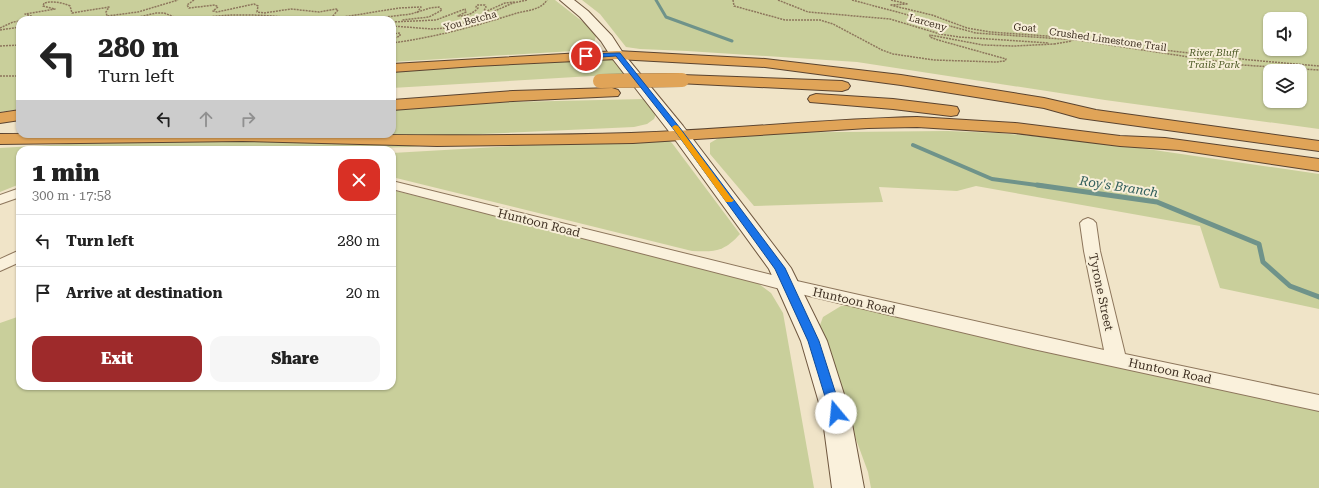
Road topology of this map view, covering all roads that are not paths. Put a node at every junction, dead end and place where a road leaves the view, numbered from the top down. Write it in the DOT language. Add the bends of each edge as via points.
graph roads {
  1 [pos="566,0"];
  2 [pos="618,55"];
  3 [pos="396,68"];
  4 [pos="685,87"];
  5 [pos="396,94"];
  6 [pos="396,105"];
  7 [pos="1095,115"];
  8 [pos="16,116"];
  9 [pos="0,118"];
  10 [pos="16,124"];
  11 [pos="0,126"];
  12 [pos="681,135"];
  13 [pos="16,138"];
  14 [pos="81,138"];
  15 [pos="320,138"];
  16 [pos="0,139"];
  17 [pos="1179,145"];
  18 [pos="1319,146"];
  19 [pos="1319,165"];
  20 [pos="396,186"];
  21 [pos="16,194"];
  22 [pos="0,200"];
  23 [pos="1088,223"];
  24 [pos="16,257"];
  25 [pos="0,266"];
  26 [pos="788,285"];
  27 [pos="1116,360"];
  28 [pos="1319,403"];
  29 [pos="848,488"];
  1 -- 2 [label="street" via="596,26"];
  2 -- 3 [label="highway"];
  2 -- 7 [label="highway" via="765,63 823,70 1044,103"];
  2 -- 12 [label="street"];
  4 -- 5 [label="highway, bridge" via="600,81"];
  4 -- 6 [label="highway"];
  4 -- 7 [label="highway" via="767,82 886,89"];
  4 -- 17 [label="highway" via="893,104"];
  7 -- 18 [label="highway"];
  8 -- 9 [label="highway"];
  10 -- 11 [label="highway"];
  12 -- 15 [label="highway" via="437,141"];
  12 -- 17 [label="highway" via="917,122 1015,128 1120,141"];
  12 -- 26 [label="street" via="780,268"];
  13 -- 16 [label="highway"];
  14 -- 16 [label="highway"];
  17 -- 19 [label="highway"];
  20 -- 26 [label="street, Huntoon Road"];
  21 -- 22 [label="street"];
  23 -- 27 [label="street, Tyrone Street"];
  24 -- 25 [label="street"];
  26 -- 27 [label="street, Huntoon Road"];
  26 -- 29 [label="street" via="814,341 836,413"];
  27 -- 28 [label="street, Huntoon Road"];
}
